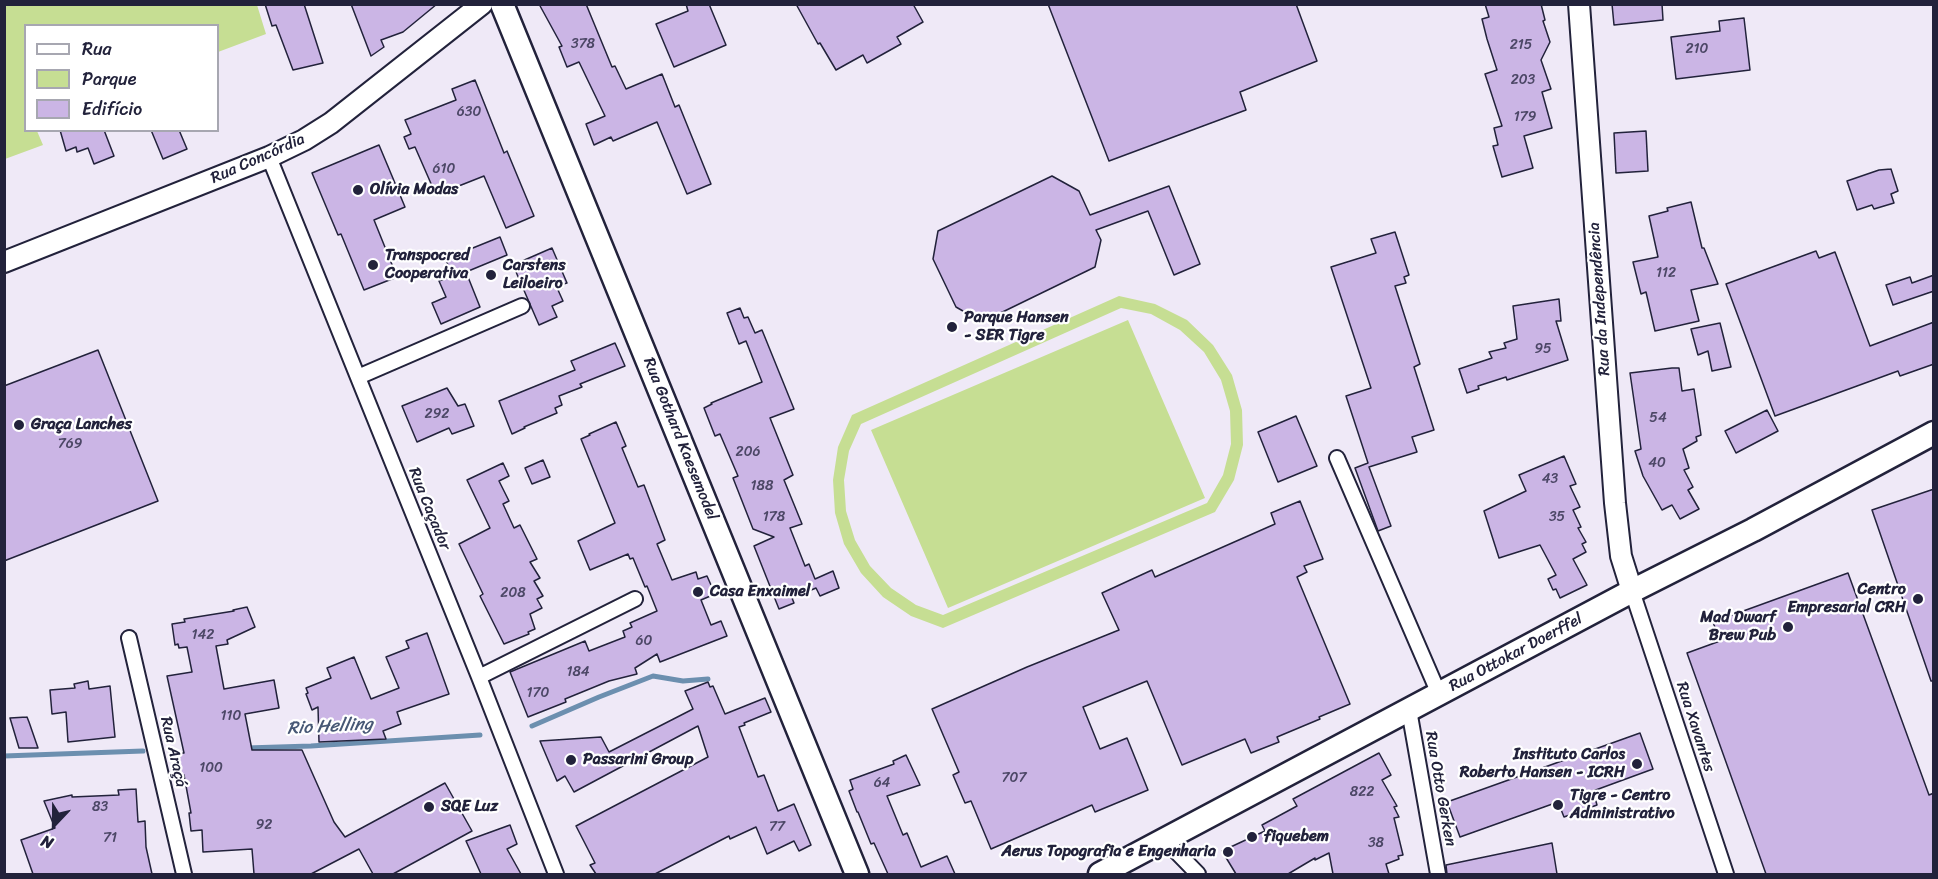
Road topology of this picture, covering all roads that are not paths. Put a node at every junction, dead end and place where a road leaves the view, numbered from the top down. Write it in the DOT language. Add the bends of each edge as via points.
graph roads {
  1 [pos="482,4"];
  2 [pos="502,4"];
  3 [pos="1579,4"];
  4 [pos="269,157"];
  5 [pos="4,262"];
  6 [pos="522,306"];
  7 [pos="358,377"];
  8 [pos="1934,433"];
  9 [pos="1336,458"];
  10 [pos="1632,591"];
  11 [pos="635,599"];
  12 [pos="129,638"];
  13 [pos="479,677"];
  14 [pos="1439,694"];
  15 [pos="1409,710"];
  16 [pos="1164,839"];
  17 [pos="184,874"];
  18 [pos="556,874"];
  19 [pos="857,874"];
  20 [pos="1100,874"];
  21 [pos="1198,874"];
  22 [pos="1438,874"];
  23 [pos="1726,874"];
  1 -- 4 [label="street, Rua Concórdia" via="331,123"];
  2 -- 19 [label="main road, Rua Gothard Kaesemodel"];
  3 -- 10 [label="street, Rua da Independência" via="1615,503 1621,556"];
  4 -- 5 [label="street, Rua Concórdia"];
  4 -- 7 [label="street, Rua Caçador"];
  6 -- 7 [label="street"];
  7 -- 13 [label="street, Rua Caçador"];
  8 -- 10 [label="main road, Rua Ottokar Doerffel"];
  9 -- 14 [label="street"];
  10 -- 14 [label="main road, Rua Ottokar Doerffel"];
  10 -- 23 [label="street, Rua Xavantes"];
  11 -- 13 [label="street"];
  12 -- 17 [label="street, Rua Araçá"];
  13 -- 18 [label="street, Rua Caçador"];
  14 -- 15 [label="main road, Rua Ottokar Doerffel"];
  15 -- 16 [label="main road, Rua Ottokar Doerffel"];
  15 -- 22 [label="street, Rua Otto Gerken"];
  16 -- 20 [label="main road, Rua Ottokar Doerffel"];
  16 -- 21 [label="street"];
}
